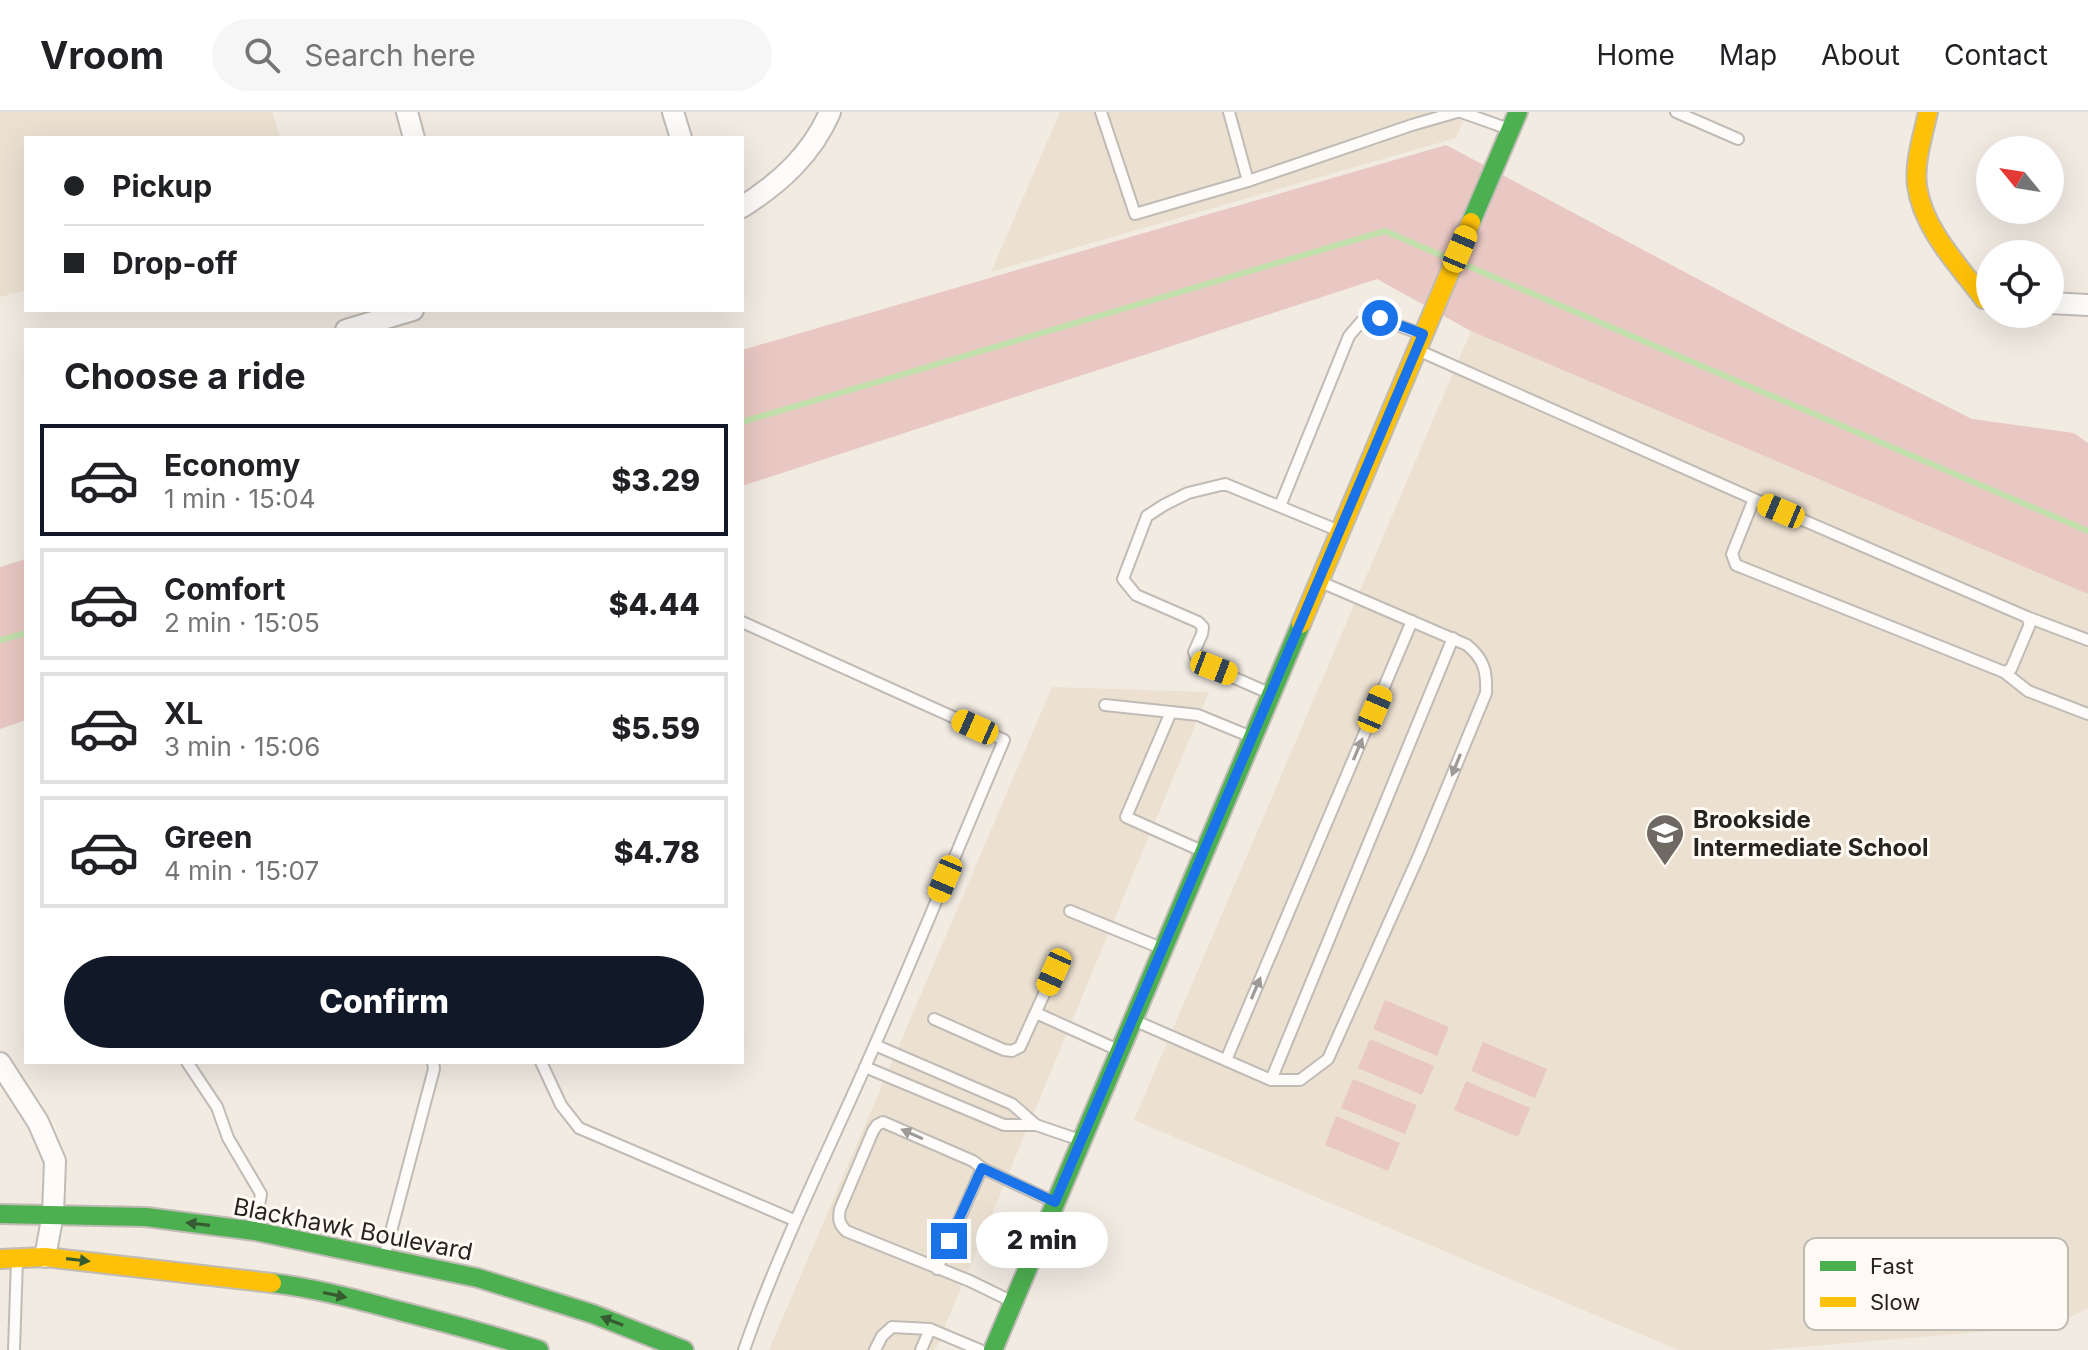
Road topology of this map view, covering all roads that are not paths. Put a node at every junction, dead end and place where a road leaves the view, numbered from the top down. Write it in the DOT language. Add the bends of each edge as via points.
graph roads {
  1 [pos="407,112"];
  2 [pos="673,112"];
  3 [pos="830,112"];
  4 [pos="1101,112"];
  5 [pos="1229,112"];
  6 [pos="1459,112"];
  7 [pos="1676,112"];
  8 [pos="1928,112"];
  9 [pos="1514,121"];
  10 [pos="413,136"];
  11 [pos="680,136"];
  12 [pos="1738,139"];
  13 [pos="1248,181"];
  14 [pos="744,206"];
  15 [pos="1976,288"];
  16 [pos="2064,304"];
  17 [pos="2088,305"];
  18 [pos="406,312"];
  19 [pos="353,328"];
  20 [pos="1420,342"];
  21 [pos="1754,499"];
  22 [pos="1280,506"];
  23 [pos="1340,531"];
  24 [pos="1319,581"];
  25 [pos="2027,617"];
  26 [pos="1412,621"];
  27 [pos="744,623"];
  28 [pos="1453,638"];
  29 [pos="2088,640"];
  30 [pos="2004,672"];
  31 [pos="1271,693"];
  32 [pos="1105,705"];
  33 [pos="1171,712"];
  34 [pos="2088,714"];
  35 [pos="1252,738"];
  36 [pos="1204,852"];
  37 [pos="1070,911"];
  38 [pos="1163,949"];
  39 [pos="1054,972"];
  40 [pos="1036,1013"];
  41 [pos="934,1019"];
  42 [pos="1133,1020"];
  43 [pos="875,1045"];
  44 [pos="1120,1050"];
  45 [pos="1226,1060"];
  46 [pos="912,1061"];
  47 [pos="0,1063"];
  48 [pos="188,1064"];
  49 [pos="433,1064"];
  50 [pos="542,1064"];
  51 [pos="865,1067"];
  52 [pos="1271,1080"];
  53 [pos="903,1082"];
  54 [pos="1036,1125"];
  55 [pos="1081,1141"];
  56 [pos="982,1168"];
  57 [pos="1055,1202"];
  58 [pos="0,1214"];
  59 [pos="53,1214"];
  60 [pos="794,1220"];
  61 [pos="255,1231"];
  62 [pos="45,1257"];
  63 [pos="8,1258"];
  64 [pos="937,1269"];
  65 [pos="380,1281"];
  66 [pos="1013,1302"];
  67 [pos="930,1329"];
  68 [pos="14,1350"];
  69 [pos="536,1350"];
  70 [pos="684,1350"];
  71 [pos="744,1350"];
  72 [pos="875,1350"];
  73 [pos="921,1350"];
  74 [pos="980,1350"];
  75 [pos="993,1350"];
  1 -- 10 [label="street"];
  2 -- 11 [label="street"];
  3 -- 14 [label="street" via="806,154"];
  4 -- 13 [label="lane" via="1135,214"];
  5 -- 13 [label="lane"];
  6 -- 9 [label="lane"];
  6 -- 13 [label="lane"];
  7 -- 12 [label="lane"];
  8 -- 15 [label="main road" via="1918,157 1923,209"];
  9 -- 20 [label="main road"];
  16 -- 17 [label="street"];
  18 -- 19 [label="street"];
  20 -- 21 [label="lane"];
  20 -- 22 [label="lane" via="1376,317 1361,322 1349,336"];
  20 -- 23 [label="main road"];
  21 -- 25 [label="lane"];
  21 -- 30 [label="lane" via="1732,554 1736,565"];
  22 -- 23 [label="lane"];
  22 -- 31 [label="lane" via="1225,484 1188,493 1147,516 1123,579 1136,595 1203,627 1194,652 1198,662"];
  23 -- 24 [label="main road"];
  24 -- 26 [label="lane"];
  24 -- 31 [label="main road"];
  25 -- 29 [label="lane"];
  25 -- 30 [label="lane" via="2030,624 2011,669"];
  26 -- 28 [label="lane"];
  45 -- 26 [label="lane, one-way"];
  27 -- 43 [label="lane" via="1004,740"];
  28 -- 52 [label="lane"];
  28 -- 52 [label="lane, one-way" via="1479,655 1487,675 1486,693 1328,1059 1300,1080"];
  30 -- 34 [label="lane" via="2028,691"];
  31 -- 35 [label="main road"];
  32 -- 33 [label="lane"];
  33 -- 35 [label="lane" via="1198,715"];
  33 -- 36 [label="lane" via="1126,817"];
  35 -- 36 [label="main road"];
  36 -- 38 [label="main road"];
  37 -- 38 [label="lane"];
  38 -- 42 [label="main road"];
  39 -- 40 [label="lane"];
  40 -- 41 [label="lane" via="1020,1047 1012,1051"];
  40 -- 44 [label="lane"];
  42 -- 44 [label="main road"];
  42 -- 45 [label="lane"];
  43 -- 46 [label="lane"];
  43 -- 51 [label="lane"];
  44 -- 55 [label="main road"];
  45 -- 52 [label="lane"];
  46 -- 53 [label="lane"];
  46 -- 54 [label="lane" via="1012,1104"];
  47 -- 59 [label="street" via="38,1122 55,1161"];
  48 -- 61 [label="lane" via="217,1107 228,1138 261,1194"];
  49 -- 65 [label="lane"];
  50 -- 60 [label="lane" via="561,1105 579,1128"];
  51 -- 53 [label="lane"];
  51 -- 60 [label="lane"];
  53 -- 54 [label="lane" via="1004,1125"];
  54 -- 55 [label="lane"];
  55 -- 57 [label="main road"];
  56 -- 57 [label="lane"];
  56 -- 64 [label="lane"];
  56 -- 64 [label="lane, one-way" via="883,1122 873,1131 838,1219 846,1231"];
  57 -- 66 [label="main road"];
  58 -- 59 [label="main road, Blackhawk Boulevard"];
  61 -- 59 [label="main road, Blackhawk Boulevard, one-way" via="146,1217"];
  59 -- 62 [label="street"];
  60 -- 71 [label="lane"];
  61 -- 65 [label="main road, Blackhawk Boulevard"];
  62 -- 63 [label="main road, Blackhawk Boulevard"];
  62 -- 65 [label="main road, Blackhawk Boulevard, one-way" via="296,1286"];
  63 -- 68 [label="lane"];
  64 -- 66 [label="lane"];
  65 -- 69 [label="main road, Blackhawk Boulevard"];
  70 -- 65 [label="main road, Blackhawk Boulevard, one-way" via="478,1278"];
  66 -- 75 [label="main road"];
  67 -- 72 [label="lane" via="892,1327"];
  67 -- 73 [label="lane"];
  67 -- 74 [label="lane"];
}
